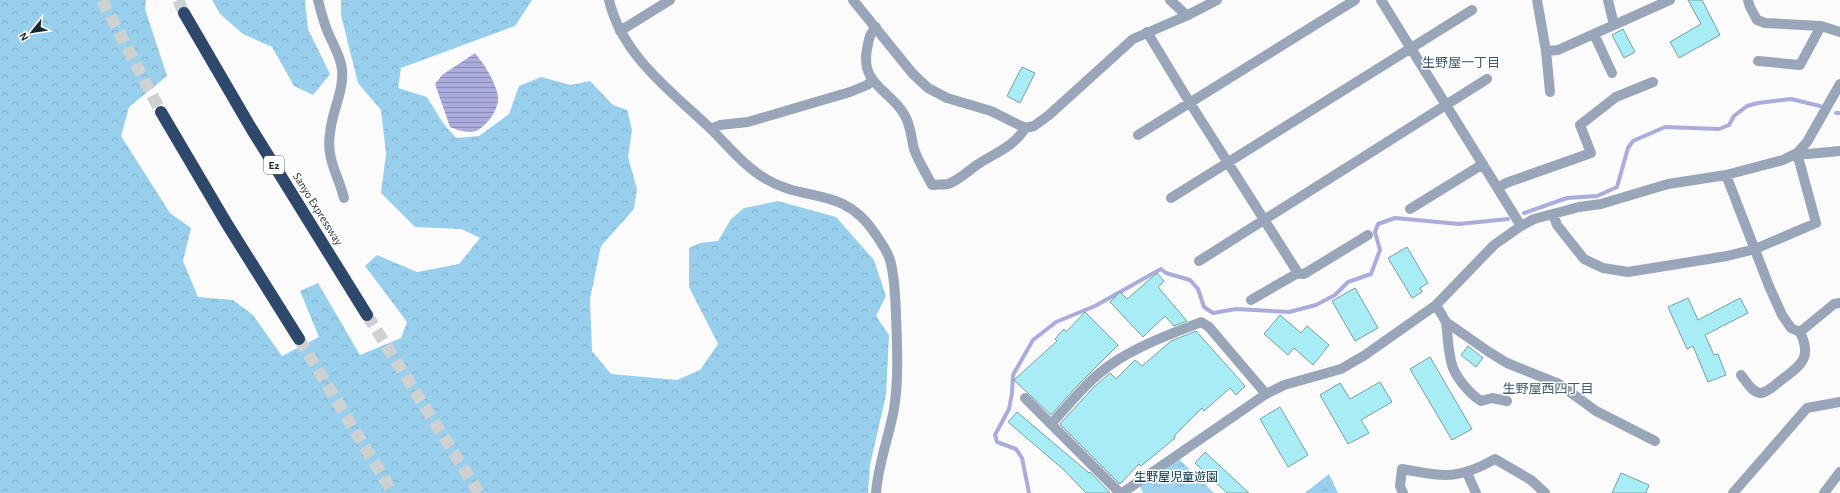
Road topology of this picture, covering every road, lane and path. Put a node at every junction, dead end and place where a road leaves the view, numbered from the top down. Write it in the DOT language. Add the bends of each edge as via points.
graph roads {
  1 [pos="318,0"];
  2 [pos="609,0"];
  3 [pos="670,0"];
  4 [pos="853,0"];
  5 [pos="1170,0"];
  6 [pos="1216,0"];
  7 [pos="1355,0"];
  8 [pos="1381,0"];
  9 [pos="1537,0"];
  10 [pos="1608,0"];
  11 [pos="1670,0"];
  12 [pos="1748,0"];
  13 [pos="1472,10"];
  14 [pos="184,13"];
  15 [pos="1186,16"];
  16 [pos="1614,25"];
  17 [pos="1821,26"];
  18 [pos="876,27"];
  19 [pos="620,31"];
  20 [pos="1147,32"];
  21 [pos="1840,32"];
  22 [pos="1594,34"];
  23 [pos="1411,49"];
  24 [pos="1546,51"];
  25 [pos="1758,61"];
  26 [pos="1612,73"];
  27 [pos="1487,79"];
  28 [pos="872,80"];
  29 [pos="1653,82"];
  30 [pos="1840,84"];
  31 [pos="1550,92"];
  32 [pos="1190,103"];
  33 [pos="1446,106"];
  34 [pos="161,112"];
  35 [pos="1025,128"];
  36 [pos="711,129"];
  37 [pos="1138,135"];
  38 [pos="1840,151"];
  39 [pos="1797,153"];
  40 [pos="1228,162"];
  41 [pos="1483,164"];
  42 [pos="1726,175"];
  43 [pos="1498,188"];
  44 [pos="344,198"];
  45 [pos="1171,198"];
  46 [pos="1410,209"];
  47 [pos="1553,214"];
  48 [pos="1264,220"];
  49 [pos="1521,226"];
  50 [pos="1368,235"];
  51 [pos="1755,249"];
  52 [pos="1199,261"];
  53 [pos="1298,273"];
  54 [pos="1251,300"];
  55 [pos="1840,303"];
  56 [pos="1436,305"];
  57 [pos="367,315"];
  58 [pos="1446,322"];
  59 [pos="1800,332"];
  60 [pos="299,339"];
  61 [pos="1741,375"];
  62 [pos="1266,394"];
  63 [pos="1025,398"];
  64 [pos="1507,401"];
  65 [pos="1840,402"];
  66 [pos="1052,423"];
  67 [pos="1655,441"];
  68 [pos="1840,472"];
  69 [pos="1467,473"];
  70 [pos="876,493"];
  71 [pos="1121,493"];
  72 [pos="1403,493"];
  73 [pos="1476,493"];
  74 [pos="1545,493"];
  75 [pos="1733,493"];
  76 [pos="1824,493"];
  1 -- 44 [label="street" via="323,21 342,68 342,84 329,133 329,153"];
  2 -- 19 [label="street"];
  3 -- 19 [label="street"];
  4 -- 18 [label="street"];
  5 -- 15 [label="street"];
  6 -- 15 [label="street"];
  7 -- 32 [label="street"];
  8 -- 23 [label="street"];
  9 -- 24 [label="street"];
  10 -- 16 [label="street"];
  11 -- 16 [label="street"];
  12 -- 17 [label="street" via="1757,20 1765,23"];
  13 -- 23 [label="street"];
  14 -- 57 [label="highway, Sanyo Expressway / E2" via="251,128"];
  15 -- 20 [label="street"];
  16 -- 22 [label="street"];
  17 -- 21 [label="street"];
  17 -- 25 [label="street" via="1800,65"];
  18 -- 28 [label="street" via="870,34 866,53 866,66"];
  18 -- 35 [label="street" via="913,74 928,88 947,98 991,110"];
  19 -- 36 [label="street" via="627,44 670,93"];
  20 -- 32 [label="street"];
  20 -- 35 [label="street" via="1133,39 1049,115 1034,126"];
  22 -- 24 [label="street" via="1558,50"];
  22 -- 26 [label="street"];
  23 -- 33 [label="street"];
  23 -- 40 [label="street"];
  24 -- 31 [label="street"];
  27 -- 33 [label="street"];
  28 -- 35 [label="street" via="904,113 914,150 932,185 948,184 964,175 974,166 996,154"];
  28 -- 36 [label="street" via="850,92 748,122 720,125"];
  29 -- 43 [label="street" via="1616,97 1580,125 1591,154"];
  30 -- 39 [label="street" via="1807,142"];
  32 -- 37 [label="street"];
  32 -- 40 [label="street"];
  33 -- 41 [label="street"];
  33 -- 48 [label="street"];
  34 -- 60 [label="highway"];
  36 -- 70 [label="street" via="752,170 766,180 788,189 837,200 853,209 866,220 890,259 894,281 897,345 896,388 894,410"];
  38 -- 39 [label="street"];
  39 -- 42 [label="street" via="1783,160"];
  39 -- 51 [label="street" via="1816,223"];
  40 -- 45 [label="street"];
  40 -- 48 [label="street"];
  41 -- 43 [label="street"];
  41 -- 46 [label="street"];
  42 -- 47 [label="street" via="1668,184 1602,204"];
  42 -- 51 [label="street"];
  43 -- 49 [label="street"];
  47 -- 49 [label="street"];
  47 -- 51 [label="street" via="1557,225 1584,259 1603,268 1628,272"];
  48 -- 52 [label="street"];
  48 -- 53 [label="street"];
  49 -- 56 [label="street" via="1494,246"];
  50 -- 53 [label="street" via="1304,274"];
  51 -- 59 [label="street" via="1782,314 1791,328"];
  53 -- 54 [label="street"];
  55 -- 59 [label="street" via="1834,304"];
  56 -- 58 [label="street"];
  56 -- 62 [label="street" via="1341,369 1284,385"];
  58 -- 64 [label="street" via="1453,368 1459,379 1475,398 1481,401 1492,398"];
  58 -- 67 [label="street" via="1506,363 1559,384 1596,412"];
  59 -- 61 [label="street" via="1806,344 1806,354 1801,365 1768,390 1761,393 1753,390"];
  62 -- 66 [label="street" via="1209,327 1201,322 1114,362 1090,381"];
  62 -- 71 [label="street"];
  63 -- 66 [label="street"];
  65 -- 75 [label="street" via="1807,408"];
  66 -- 71 [label="street"];
  68 -- 76 [label="street"];
  69 -- 72 [label="street" via="1444,476 1402,470 1400,486"];
  69 -- 73 [label="street"];
  69 -- 74 [label="street" via="1495,459 1531,480"];
}
